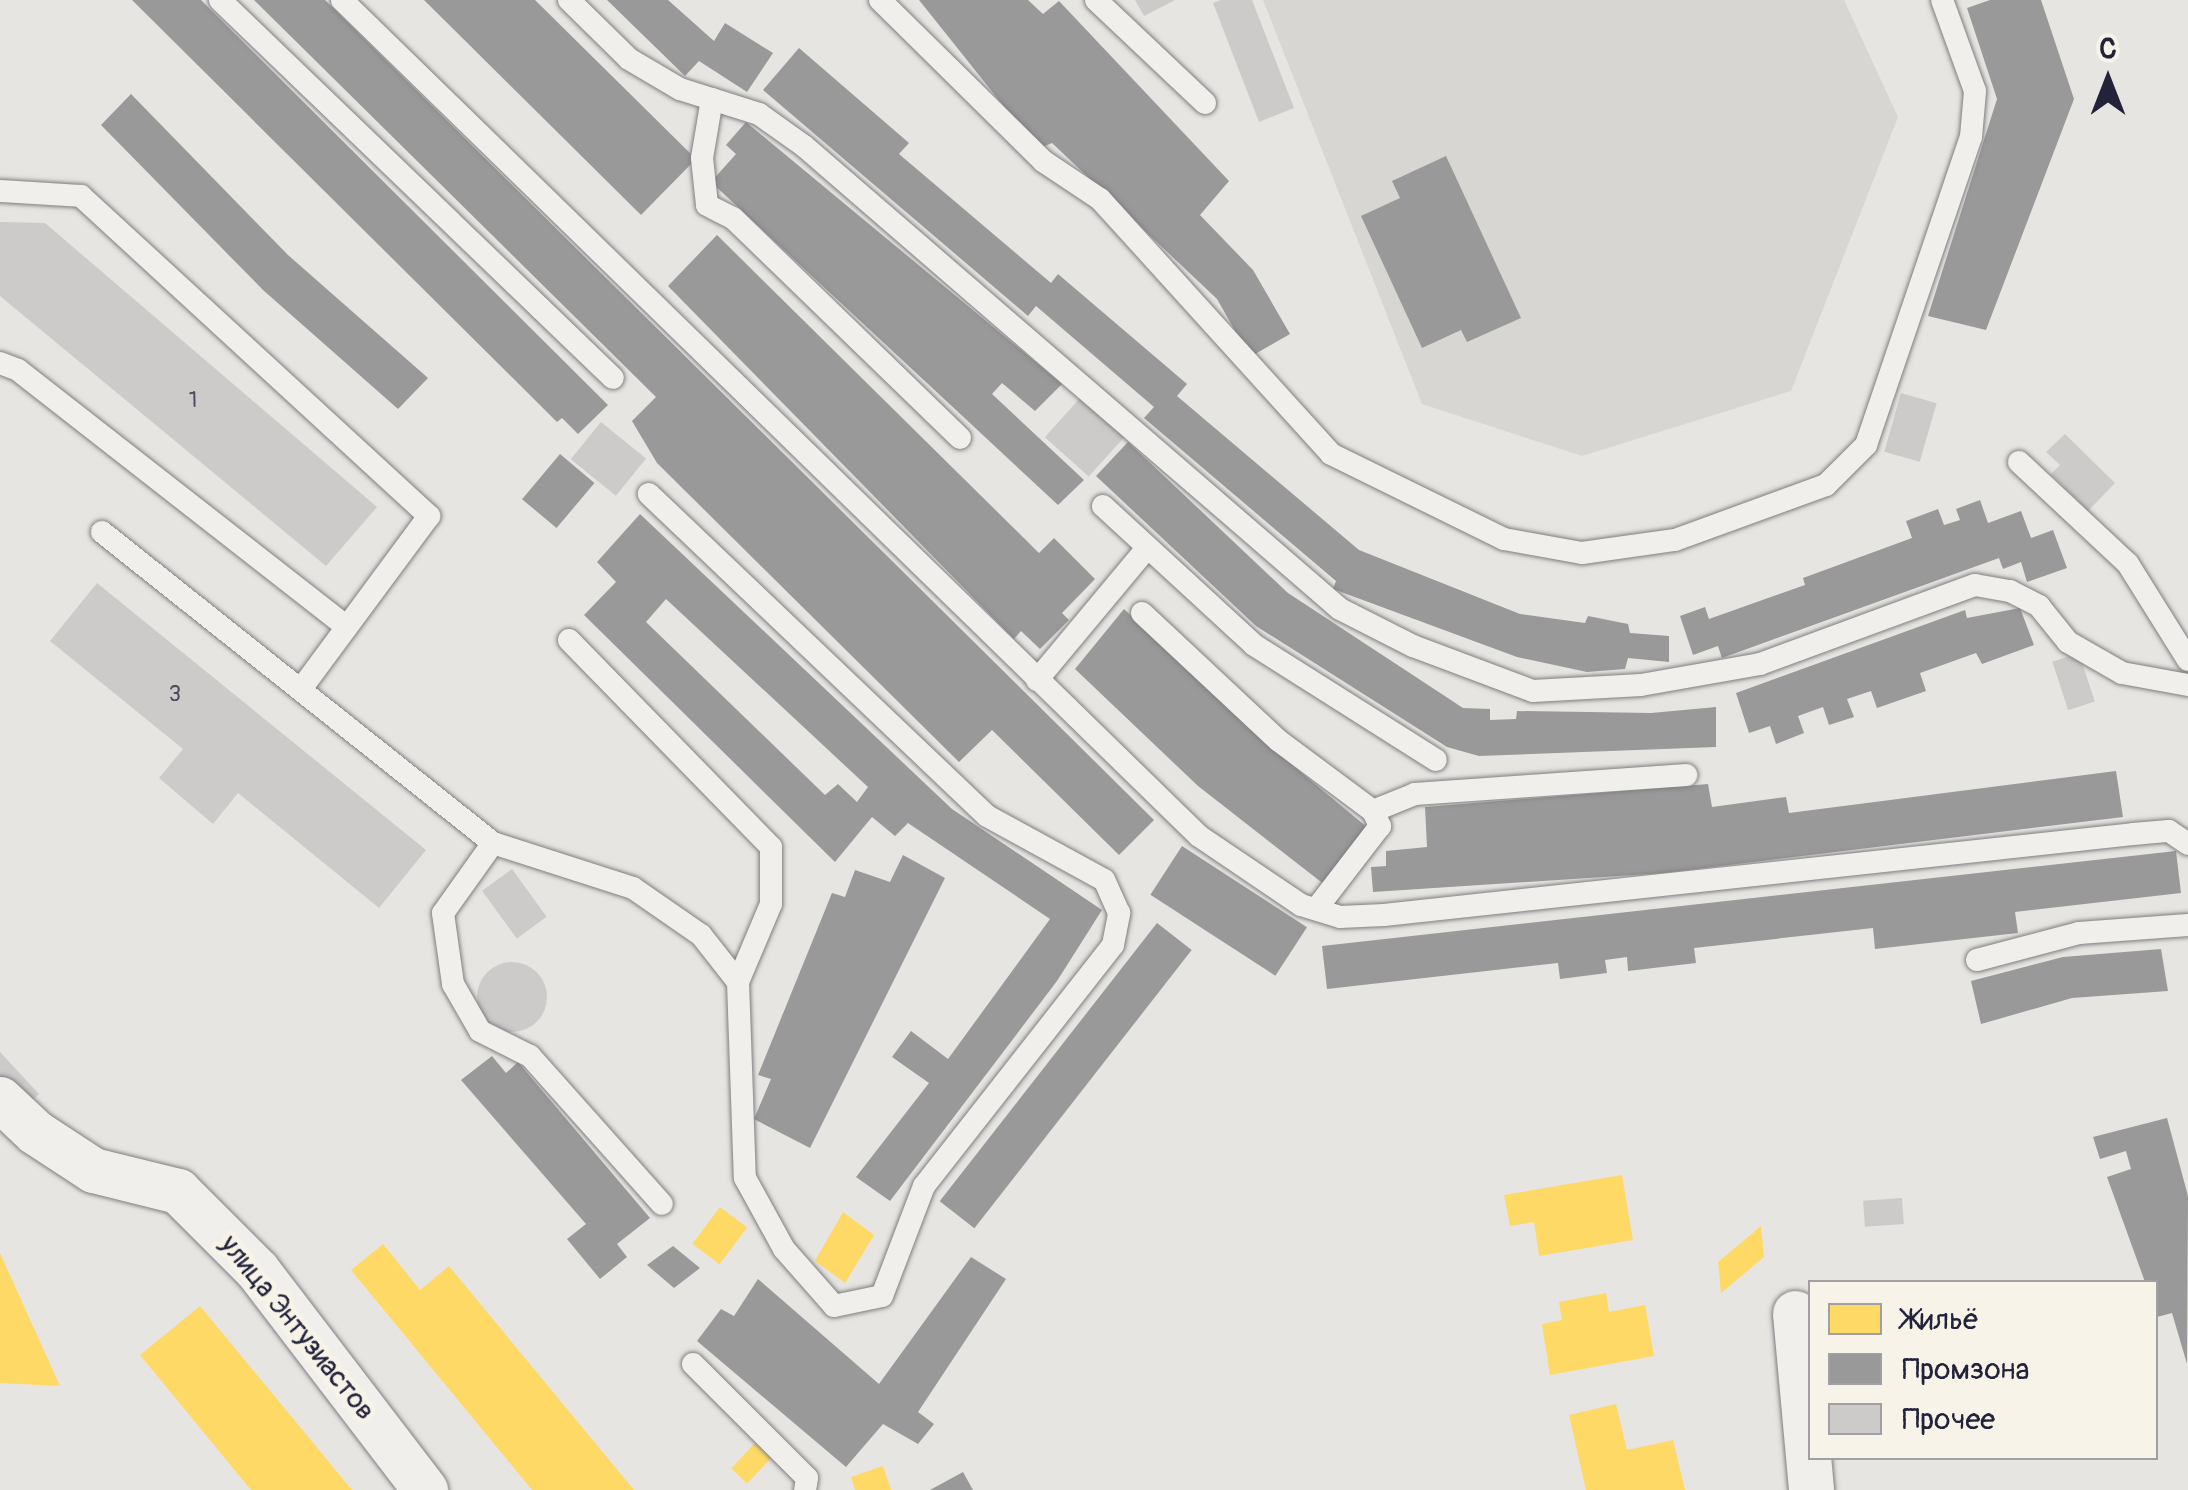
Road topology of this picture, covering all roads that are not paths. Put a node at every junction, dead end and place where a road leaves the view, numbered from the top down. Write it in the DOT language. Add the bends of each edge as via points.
graph roads {
  1 [pos="220,0"];
  2 [pos="342,0"];
  3 [pos="570,0"];
  4 [pos="880,0"];
  5 [pos="1096,0"];
  6 [pos="1942,0"];
  7 [pos="712,100"];
  8 [pos="1205,103"];
  9 [pos="0,191"];
  10 [pos="0,363"];
  11 [pos="612,378"];
  12 [pos="960,438"];
  13 [pos="2018,462"];
  14 [pos="649,494"];
  15 [pos="1103,506"];
  16 [pos="102,532"];
  17 [pos="1146,549"];
  18 [pos="1142,612"];
  19 [pos="347,627"];
  20 [pos="568,640"];
  21 [pos="2188,660"];
  22 [pos="1037,680"];
  23 [pos="2188,684"];
  24 [pos="301,689"];
  25 [pos="1436,760"];
  26 [pos="1686,774"];
  27 [pos="1372,811"];
  28 [pos="493,843"];
  29 [pos="2188,844"];
  30 [pos="1316,910"];
  31 [pos="2188,925"];
  32 [pos="1977,960"];
  33 [pos="738,982"];
  34 [pos="0,1100"];
  35 [pos="662,1204"];
  36 [pos="1796,1313"];
  37 [pos="693,1364"];
  38 [pos="1808,1455"];
  39 [pos="1808,1460"];
  40 [pos="425,1490"];
  41 [pos="805,1490"];
  42 [pos="1811,1490"];
  1 -- 11 [label="lane"];
  2 -- 22 [label="lane"];
  3 -- 7 [label="lane" via="630,59"];
  4 -- 6 [label="lane" via="1043,162 1100,200 1331,454 1504,539 1582,552 1675,540 1826,485 1866,445 1971,137 1975,91"];
  5 -- 8 [label="lane"];
  7 -- 12 [label="lane" via="702,158 707,204 733,218"];
  7 -- 23 [label="lane" via="759,114 804,146 1340,609 1413,646 1532,691 1641,686 1760,664 1975,586 2010,590 2038,606 2068,642 2122,673"];
  9 -- 19 [label="lane" via="81,196 429,516"];
  10 -- 19 [label="lane" via="18,370"];
  13 -- 21 [label="lane" via="2128,564"];
  14 -- 33 [label="lane" via="974,804 1104,880 1119,913 1112,945 924,1186 882,1296 834,1306 784,1249 746,1178"];
  15 -- 17 [label="lane"];
  16 -- 24 [label="lane"];
  17 -- 22 [label="lane"];
  17 -- 25 [label="lane" via="1254,645"];
  18 -- 27 [label="lane" via="1279,741"];
  19 -- 24 [label="lane"];
  20 -- 33 [label="lane" via="771,848 771,904"];
  22 -- 30 [label="lane" via="1199,836"];
  24 -- 28 [label="lane"];
  26 -- 27 [label="lane" via="1415,794"];
  27 -- 30 [label="lane" via="1380,826"];
  28 -- 33 [label="lane" via="633,888 701,934"];
  28 -- 35 [label="lane" via="442,913 453,984 480,1032 530,1056"];
  29 -- 30 [label="lane" via="2169,831 1384,914"];
  31 -- 32 [label="lane" via="2080,933"];
  34 -- 40 [label="street, улица Энтузиастов" via="93,1170 178,1191 257,1270"];
  36 -- 38 [label="street"];
  37 -- 41 [label="lane" via="808,1478"];
  39 -- 42 [label="street"];
}
